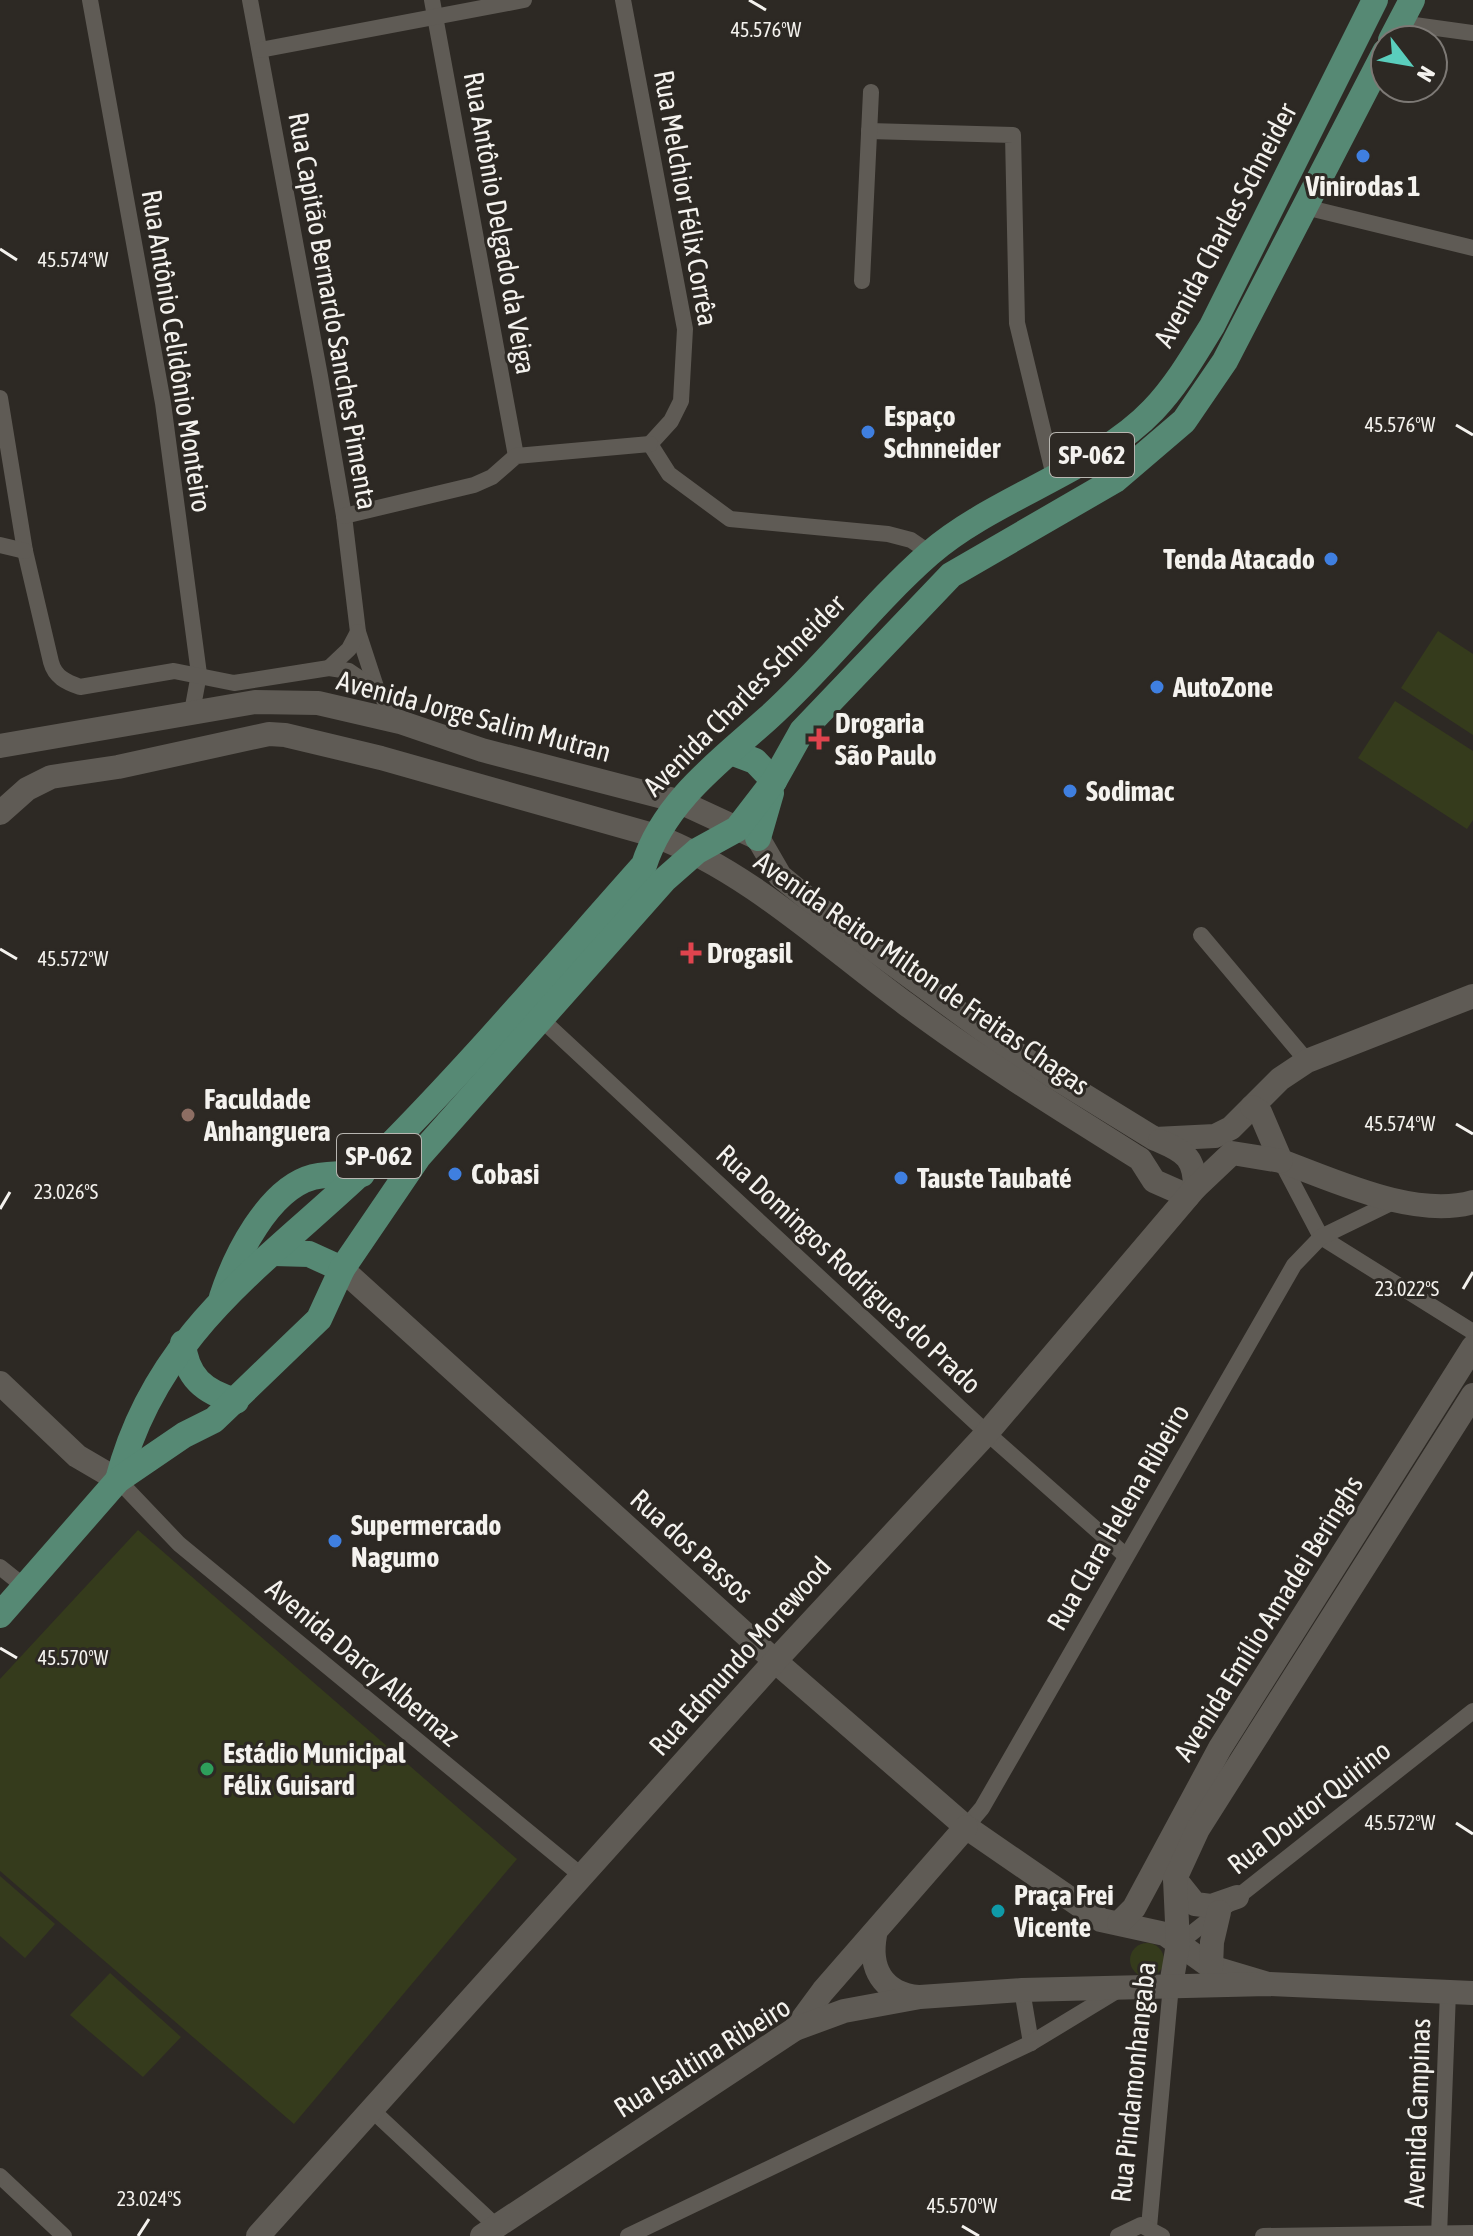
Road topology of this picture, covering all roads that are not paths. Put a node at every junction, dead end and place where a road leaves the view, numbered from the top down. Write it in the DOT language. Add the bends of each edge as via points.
graph roads {
  1 [pos="90,0"];
  2 [pos="250,0"];
  3 [pos="432,0"];
  4 [pos="524,0"];
  5 [pos="623,0"];
  6 [pos="1375,0"];
  7 [pos="436,17"];
  8 [pos="1401,21"];
  9 [pos="1473,33"];
  10 [pos="260,50"];
  11 [pos="1369,83"];
  12 [pos="871,92"];
  13 [pos="869,131"];
  14 [pos="1305,207"];
  15 [pos="1473,248"];
  16 [pos="862,281"];
  17 [pos="0,398"];
  18 [pos="650,444"];
  19 [pos="516,456"];
  20 [pos="1054,476"];
  21 [pos="344,516"];
  22 [pos="0,545"];
  23 [pos="25,551"];
  24 [pos="930,553"];
  25 [pos="358,632"];
  26 [pos="329,668"];
  27 [pos="199,674"];
  28 [pos="377,690"];
  29 [pos="192,712"];
  30 [pos="400,722"];
  31 [pos="0,746"];
  32 [pos="482,750"];
  33 [pos="731,752"];
  34 [pos="381,758"];
  35 [pos="458,780"];
  36 [pos="774,781"];
  37 [pos="678,801"];
  38 [pos="0,813"];
  39 [pos="747,834"];
  40 [pos="653,835"];
  41 [pos="697,851"];
  42 [pos="1201,935"];
  43 [pos="1473,996"];
  44 [pos="540,1018"];
  45 [pos="1307,1061"];
  46 [pos="1252,1107"];
  47 [pos="1155,1139"];
  48 [pos="1281,1161"];
  49 [pos="362,1174"];
  50 [pos="1191,1192"];
  51 [pos="1395,1201"];
  52 [pos="1473,1202"];
  53 [pos="1321,1237"];
  54 [pos="274,1253"];
  55 [pos="342,1269"];
  56 [pos="222,1298"];
  57 [pos="1473,1332"];
  58 [pos="183,1343"];
  59 [pos="1473,1347"];
  60 [pos="0,1383"];
  61 [pos="1473,1395"];
  62 [pos="236,1401"];
  63 [pos="987,1433"];
  64 [pos="118,1480"];
  65 [pos="1125,1555"];
  66 [pos="0,1567"];
  67 [pos="25,1587"];
  68 [pos="0,1615"];
  69 [pos="775,1661"];
  70 [pos="1473,1711"];
  71 [pos="966,1827"];
  72 [pos="582,1876"];
  73 [pos="1175,1879"];
  74 [pos="1228,1904"];
  75 [pos="1119,1923"];
  76 [pos="875,1935"];
  77 [pos="1178,1944"];
  78 [pos="1211,1967"];
  79 [pos="1268,1984"];
  80 [pos="1171,1985"];
  81 [pos="1124,1987"];
  82 [pos="1022,1990"];
  83 [pos="1448,1992"];
  84 [pos="1473,1993"];
  85 [pos="920,1997"];
  86 [pos="795,2029"];
  87 [pos="1031,2043"];
  88 [pos="373,2111"];
  89 [pos="0,2176"];
  90 [pos="489,2231"];
  91 [pos="1156,2231"];
  92 [pos="1473,2233"];
  93 [pos="1439,2234"];
  94 [pos="64,2236"];
  95 [pos="258,2236"];
  96 [pos="628,2236"];
  97 [pos="1118,2236"];
  98 [pos="1263,2236"];
  1 -- 27 [label="street, Rua Antônio Celidônio Monteiro" via="163,403"];
  2 -- 10 [label="street, Rua Capitão Bernardo Sanches Pimenta"];
  3 -- 7 [label="street, Rua Antônio Delgado da Veiga"];
  4 -- 7 [label="street"];
  5 -- 18 [label="street, Rua Melchior Félix Corrêa" via="685,329 681,401"];
  6 -- 20 [label="main road, Avenida Charles Schneider / SP-062" via="1212,326 1182,375 1152,412"];
  7 -- 10 [label="street"];
  7 -- 19 [label="street, Rua Antônio Delgado da Veiga"];
  8 -- 9 [label="street"];
  10 -- 21 [label="street, Rua Capitão Bernardo Sanches Pimenta"];
  11 -- 14 [label="main road, Avenida Charles Schneider / SP-062"];
  12 -- 13 [label="street"];
  13 -- 16 [label="street"];
  13 -- 20 [label="street" via="1013,135 1017,323"];
  14 -- 15 [label="street"];
  14 -- 36 [label="main road, Avenida Charles Schneider / SP-062" via="1225,361 1184,421 1115,480 951,575 802,731"];
  17 -- 23 [label="street"];
  18 -- 19 [label="street"];
  18 -- 24 [label="street" via="669,474 730,519 888,534 911,540"];
  19 -- 21 [label="street" via="474,485"];
  20 -- 24 [label="main road, Avenida Charles Schneider / SP-062"];
  21 -- 25 [label="street, Rua Capitão Bernardo Sanches Pimenta"];
  22 -- 23 [label="street"];
  23 -- 27 [label="street" via="54,672 68,683 80,687 174,671"];
  24 -- 33 [label="main road, Avenida Charles Schneider / SP-062"];
  25 -- 26 [label="street"];
  25 -- 28 [label="street, Rua Capitão Bernardo Sanches Pimenta"];
  26 -- 27 [label="street" via="234,683"];
  26 -- 28 [label="street" via="349,671"];
  27 -- 29 [label="street, Rua Antônio Celidônio Monteiro"];
  28 -- 30 [label="street, Rua Capitão Bernardo Sanches Pimenta"];
  29 -- 30 [label="street, Avenida Jorge Salim Mutran" via="255,702 318,703"];
  29 -- 31 [label="street, Avenida Jorge Salim Mutran"];
  30 -- 32 [label="street, Avenida Jorge Salim Mutran"];
  30 -- 34 [label="street" via="398,740"];
  32 -- 35 [label="street" via="462,757"];
  32 -- 37 [label="street, Avenida Jorge Salim Mutran"];
  33 -- 36 [label="main road" via="755,761"];
  33 -- 37 [label="main road, Avenida Charles Schneider / SP-062"];
  34 -- 35 [label="street"];
  34 -- 38 [label="street" via="269,734 51,777 27,789"];
  35 -- 40 [label="street"];
  36 -- 39 [label="main road, Avenida Charles Schneider / SP-062"];
  37 -- 39 [label="street, Avenida Jorge Salim Mutran"];
  37 -- 40 [label="main road, Avenida Charles Schneider / SP-062"];
  39 -- 41 [label="main road, Avenida Charles Schneider / SP-062"];
  39 -- 47 [label="street, Avenida Reitor Milton de Freitas Chagas" via="780,876 840,925 1009,1049"];
  40 -- 41 [label="street, Avenida Reitor Milton de Freitas Chagas"];
  40 -- 49 [label="main road, Avenida Charles Schneider / SP-062" via="644,865"];
  41 -- 44 [label="main road, Avenida Charles Schneider / SP-062" via="664,880"];
  41 -- 50 [label="street, Avenida Reitor Milton de Freitas Chagas" via="947,1034 1140,1159 1154,1181 1173,1193"];
  42 -- 45 [label="street"];
  43 -- 45 [label="street"];
  44 -- 55 [label="main road, Avenida Charles Schneider / SP-062" via="419,1156"];
  44 -- 63 [label="street, Rua Domingos Rodrigues do Prado"];
  45 -- 46 [label="street"];
  46 -- 47 [label="street" via="1215,1136"];
  46 -- 48 [label="street" via="1260,1112"];
  47 -- 50 [label="street, Avenida Reitor Milton de Freitas Chagas" via="1189,1157 1195,1168"];
  48 -- 50 [label="street, Rua Edmundo Morewood" via="1232,1153"];
  48 -- 51 [label="street"];
  48 -- 53 [label="street"];
  49 -- 54 [label="main road, Avenida Charles Schneider / SP-062"];
  49 -- 56 [label="main road, SP-062" via="309,1178 289,1191 249,1236"];
  50 -- 63 [label="street, Rua Edmundo Morewood"];
  51 -- 52 [label="street" via="1457,1207"];
  51 -- 53 [label="street"];
  53 -- 57 [label="street"];
  53 -- 65 [label="street, Rua Clara Helena Ribeiro" via="1294,1265"];
  54 -- 55 [label="main road" via="309,1254"];
  54 -- 56 [label="main road, Avenida Charles Schneider / SP-062"];
  55 -- 62 [label="main road, Avenida Charles Schneider / SP-062" via="319,1319"];
  55 -- 69 [label="street, Rua dos Passos"];
  56 -- 58 [label="main road, Avenida Charles Schneider / SP-062"];
  58 -- 62 [label="main road" via="191,1375 205,1389"];
  58 -- 64 [label="main road, Avenida Charles Schneider / SP-062" via="143,1406"];
  59 -- 75 [label="street, Avenida Emílio Amadei Beringhs" via="1228,1735 1134,1908"];
  60 -- 64 [label="street" via="77,1456"];
  61 -- 73 [label="street" via="1198,1829"];
  62 -- 64 [label="main road, Avenida Charles Schneider / SP-062"];
  63 -- 65 [label="street, Rua Domingos Rodrigues do Prado"];
  63 -- 69 [label="street, Rua Edmundo Morewood"];
  64 -- 67 [label="main road, Avenida Charles Schneider / SP-062"];
  64 -- 72 [label="street, Avenida Darcy Albernaz" via="179,1544"];
  65 -- 71 [label="street, Rua Clara Helena Ribeiro" via="982,1808"];
  66 -- 67 [label="street"];
  67 -- 68 [label="main road, Avenida Charles Schneider / SP-062"];
  69 -- 71 [label="street, Rua dos Passos"];
  69 -- 72 [label="street, Rua Edmundo Morewood"];
  70 -- 74 [label="street, Rua Doutor Quirino"];
  71 -- 75 [label="street, Rua dos Passos" via="1101,1920"];
  71 -- 76 [label="street"];
  72 -- 88 [label="street, Rua Edmundo Morewood"];
  73 -- 74 [label="street" via="1195,1904"];
  73 -- 77 [label="street, Rua Pindamonhangaba"];
  74 -- 77 [label="street, Rua Doutor Quirino"];
  74 -- 78 [label="street" via="1212,1942"];
  75 -- 77 [label="street, Rua dos Passos" via="1165,1934"];
  76 -- 85 [label="street" via="871,1957 880,1980 900,1995"];
  76 -- 86 [label="street"];
  77 -- 78 [label="street, Rua dos Passos"];
  77 -- 80 [label="street, Rua Pindamonhangaba"];
  78 -- 79 [label="street, Rua dos Passos"];
  79 -- 80 [label="street, Rua Isaltina Ribeiro"];
  79 -- 83 [label="street"];
  80 -- 81 [label="street, Rua Isaltina Ribeiro"];
  80 -- 91 [label="street, Rua Pindamonhangaba"];
  81 -- 82 [label="street, Rua Isaltina Ribeiro"];
  81 -- 87 [label="street"];
  82 -- 85 [label="street, Rua Isaltina Ribeiro"];
  82 -- 87 [label="street"];
  83 -- 84 [label="street"];
  83 -- 93 [label="street, Avenida Campinas"];
  85 -- 86 [label="street, Rua Isaltina Ribeiro" via="844,2011"];
  86 -- 90 [label="street, Rua Isaltina Ribeiro"];
  87 -- 96 [label="street"];
  88 -- 90 [label="street"];
  88 -- 95 [label="street, Rua Edmundo Morewood"];
  89 -- 94 [label="street"];
  91 -- 97 [label="street, Rua Pindamonhangaba" via="1132,2226"];
  92 -- 93 [label="street"];
  93 -- 98 [label="street"];
}
